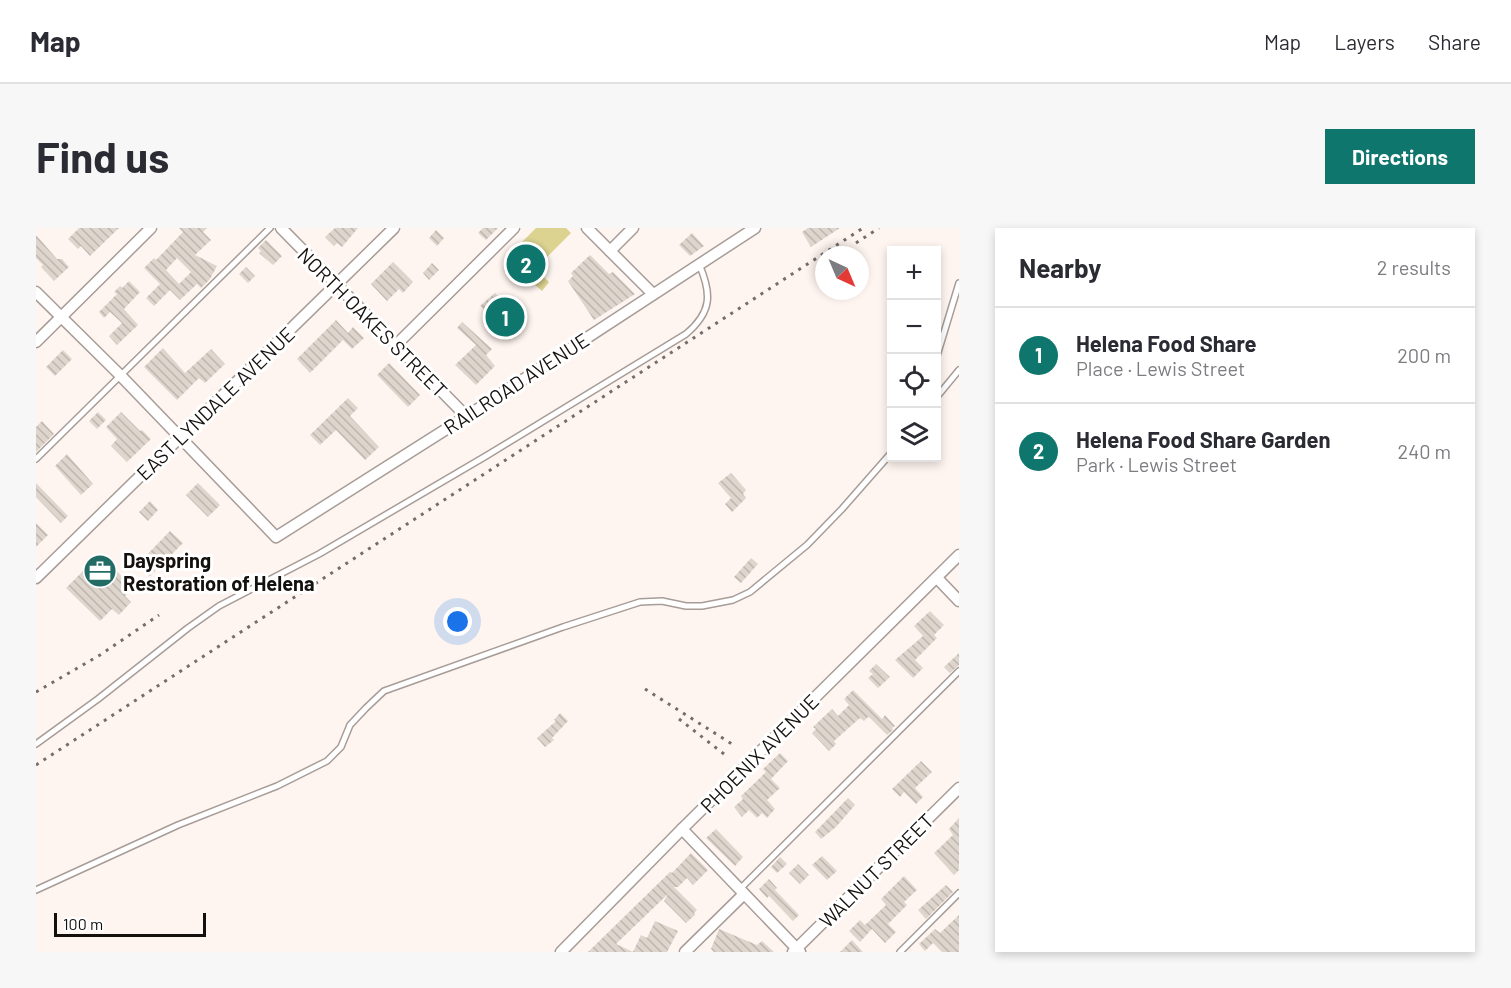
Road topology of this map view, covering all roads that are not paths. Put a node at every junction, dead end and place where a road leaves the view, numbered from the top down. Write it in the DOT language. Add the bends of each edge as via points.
graph roads {
  1 [pos="151,228"];
  2 [pos="270,228"];
  3 [pos="281,228"];
  4 [pos="394,228"];
  5 [pos="514,228"];
  6 [pos="587,228"];
  7 [pos="633,228"];
  8 [pos="755,228"];
  9 [pos="610,251"];
  10 [pos="699,264"];
  11 [pos="959,283"];
  12 [pos="336,285"];
  13 [pos="36,292"];
  14 [pos="652,294"];
  15 [pos="61,317"];
  16 [pos="36,342"];
  17 [pos="396,345"];
  18 [pos="938,354"];
  19 [pos="959,370"];
  20 [pos="120,375"];
  21 [pos="941,392"];
  22 [pos="466,416"];
  23 [pos="180,438"];
  24 [pos="887,457"];
  25 [pos="36,459"];
  26 [pos="959,555"];
  27 [pos="36,578"];
  28 [pos="936,578"];
  29 [pos="959,601"];
  30 [pos="959,671"];
  31 [pos="36,744"];
  32 [pos="959,788"];
  33 [pos="682,829"];
  34 [pos="36,890"];
  35 [pos="742,892"];
  36 [pos="959,893"];
  37 [pos="797,951"];
  38 [pos="561,952"];
  39 [pos="685,952"];
  40 [pos="900,952"];
  1 -- 15 [label="street"];
  2 -- 20 [label="lane"];
  3 -- 12 [label="street, NORTH OAKES STREET"];
  4 -- 12 [label="street, EAST LYNDALE AVENUE"];
  5 -- 17 [label="street"];
  6 -- 9 [label="street"];
  7 -- 9 [label="street"];
  8 -- 10 [label="street, RAILROAD AVENUE"];
  9 -- 14 [label="street"];
  10 -- 14 [label="street, RAILROAD AVENUE"];
  10 -- 31 [label="lane" via="708,293 706,310 686,334 319,554 219,606"];
  11 -- 18 [label="lane"];
  12 -- 17 [label="street, NORTH OAKES STREET"];
  12 -- 23 [label="street, EAST LYNDALE AVENUE"];
  13 -- 15 [label="street"];
  14 -- 22 [label="street, RAILROAD AVENUE"];
  15 -- 16 [label="street"];
  15 -- 20 [label="street"];
  17 -- 22 [label="street, NORTH OAKES STREET"];
  19 -- 21 [label="lane"];
  20 -- 23 [label="street"];
  20 -- 25 [label="lane"];
  22 -- 23 [label="street, RAILROAD AVENUE" via="276,537"];
  23 -- 27 [label="street, EAST LYNDALE AVENUE"];
  24 -- 34 [label="lane" via="807,545 750,592 702,606 640,602 384,691 350,725 341,747 327,761"];
  26 -- 28 [label="street, PHOENIX AVENUE"];
  28 -- 29 [label="street"];
  28 -- 33 [label="street, PHOENIX AVENUE"];
  30 -- 35 [label="lane"];
  32 -- 37 [label="street, WALNUT STREET"];
  33 -- 35 [label="street"];
  33 -- 38 [label="street, PHOENIX AVENUE"];
  35 -- 37 [label="street"];
  35 -- 39 [label="street"];
  36 -- 40 [label="lane"];
}
